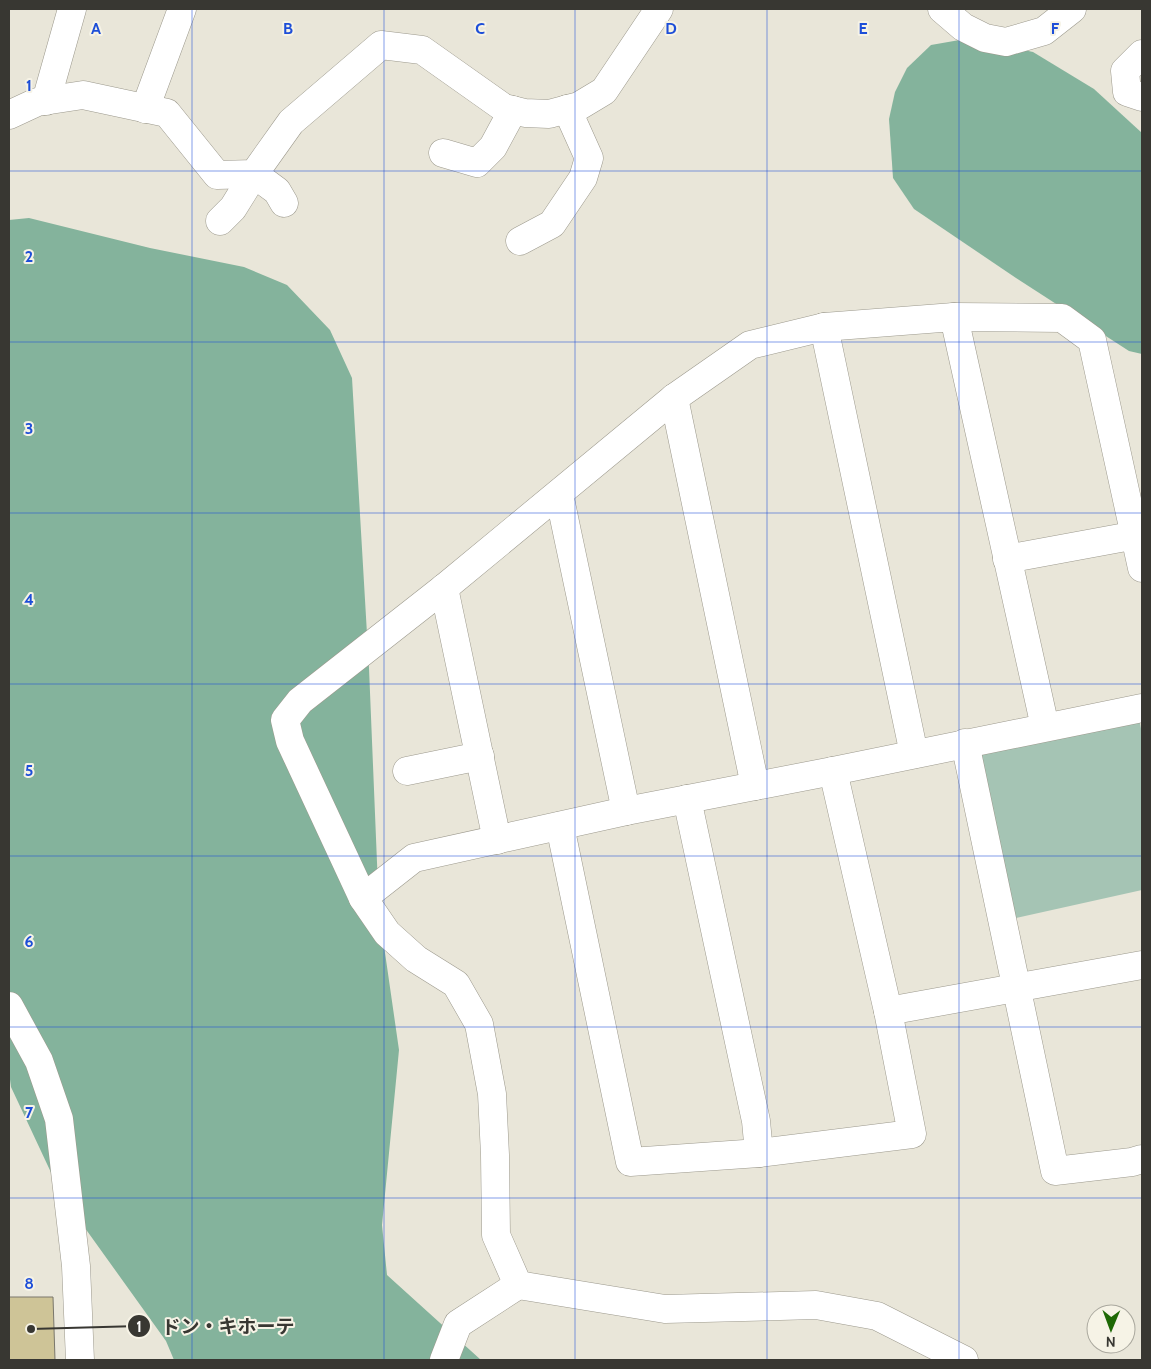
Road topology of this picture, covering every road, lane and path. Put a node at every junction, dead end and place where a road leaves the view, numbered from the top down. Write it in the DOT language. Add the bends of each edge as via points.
graph roads {
  1 [pos="72,9"];
  2 [pos="182,9"];
  3 [pos="659,9"];
  4 [pos="942,9"];
  5 [pos="1072,9"];
  6 [pos="1142,54"];
  7 [pos="1142,97"];
  8 [pos="46,101"];
  9 [pos="145,109"];
  10 [pos="567,109"];
  11 [pos="513,110"];
  12 [pos="9,115"];
  13 [pos="444,153"];
  14 [pos="254,174"];
  15 [pos="284,202"];
  16 [pos="220,220"];
  17 [pos="520,241"];
  18 [pos="954,317"];
  19 [pos="824,327"];
  20 [pos="674,398"];
  21 [pos="559,494"];
  22 [pos="1139,535"];
  23 [pos="1008,559"];
  24 [pos="1142,568"];
  25 [pos="444,588"];
  26 [pos="1142,708"];
  27 [pos="1045,727"];
  28 [pos="965,743"];
  29 [pos="914,754"];
  30 [pos="480,756"];
  31 [pos="407,770"];
  32 [pos="833,771"];
  33 [pos="755,786"];
  34 [pos="687,799"];
  35 [pos="626,811"];
  36 [pos="560,826"];
  37 [pos="497,840"];
  38 [pos="363,898"];
  39 [pos="1142,965"];
  40 [pos="1017,988"];
  41 [pos="9,1006"];
  42 [pos="888,1011"];
  43 [pos="759,1153"];
  44 [pos="1142,1159"];
  45 [pos="518,1285"];
  46 [pos="80,1360"];
  47 [pos="444,1360"];
  48 [pos="964,1360"];
  1 -- 8 [label="street"];
  2 -- 9 [label="street"];
  3 -- 10 [label="street" via="604,91 579,106"];
  4 -- 5 [label="street" via="963,27 985,38 1006,42 1044,31"];
  6 -- 7 [label="street" via="1125,71 1128,92"];
  8 -- 9 [label="street" via="83,95"];
  8 -- 12 [label="street"];
  9 -- 14 [label="street" via="167,113 218,175"];
  10 -- 11 [label="street" via="549,114"];
  10 -- 17 [label="street" via="589,158 583,178 552,224"];
  11 -- 13 [label="street" via="493,147 477,163"];
  11 -- 14 [label="street" via="504,108 422,50 381,45 291,122"];
  14 -- 15 [label="street" via="277,191"];
  14 -- 16 [label="street" via="233,208"];
  18 -- 19 [label="street"];
  18 -- 22 [label="street" via="1062,318 1092,340"];
  18 -- 23 [label="street"];
  19 -- 20 [label="street" via="750,344"];
  19 -- 29 [label="street"];
  20 -- 21 [label="street"];
  20 -- 33 [label="street"];
  21 -- 25 [label="street"];
  21 -- 35 [label="street"];
  22 -- 23 [label="street"];
  22 -- 24 [label="street"];
  23 -- 27 [label="street"];
  25 -- 30 [label="street"];
  25 -- 38 [label="street" via="300,702 285,720 290,741"];
  26 -- 27 [label="street"];
  27 -- 28 [label="street"];
  28 -- 29 [label="street"];
  28 -- 40 [label="street"];
  29 -- 32 [label="street"];
  30 -- 31 [label="street"];
  30 -- 37 [label="street"];
  32 -- 33 [label="street"];
  32 -- 42 [label="street"];
  33 -- 34 [label="street"];
  34 -- 35 [label="street"];
  34 -- 43 [label="street" via="756,1120"];
  35 -- 36 [label="street"];
  36 -- 37 [label="street"];
  36 -- 43 [label="street" via="630,1162"];
  37 -- 38 [label="street" via="414,858"];
  38 -- 45 [label="street" via="387,934 416,959 456,984 479,1024 492,1094 496,1235"];
  39 -- 40 [label="street"];
  40 -- 42 [label="street"];
  40 -- 44 [label="street" via="1055,1171"];
  41 -- 46 [label="street" via="39,1061 59,1119 76,1266"];
  42 -- 43 [label="street" via="912,1134"];
  45 -- 47 [label="street" via="458,1324"];
  45 -- 48 [label="street" via="665,1309 816,1305 877,1316"];
}
